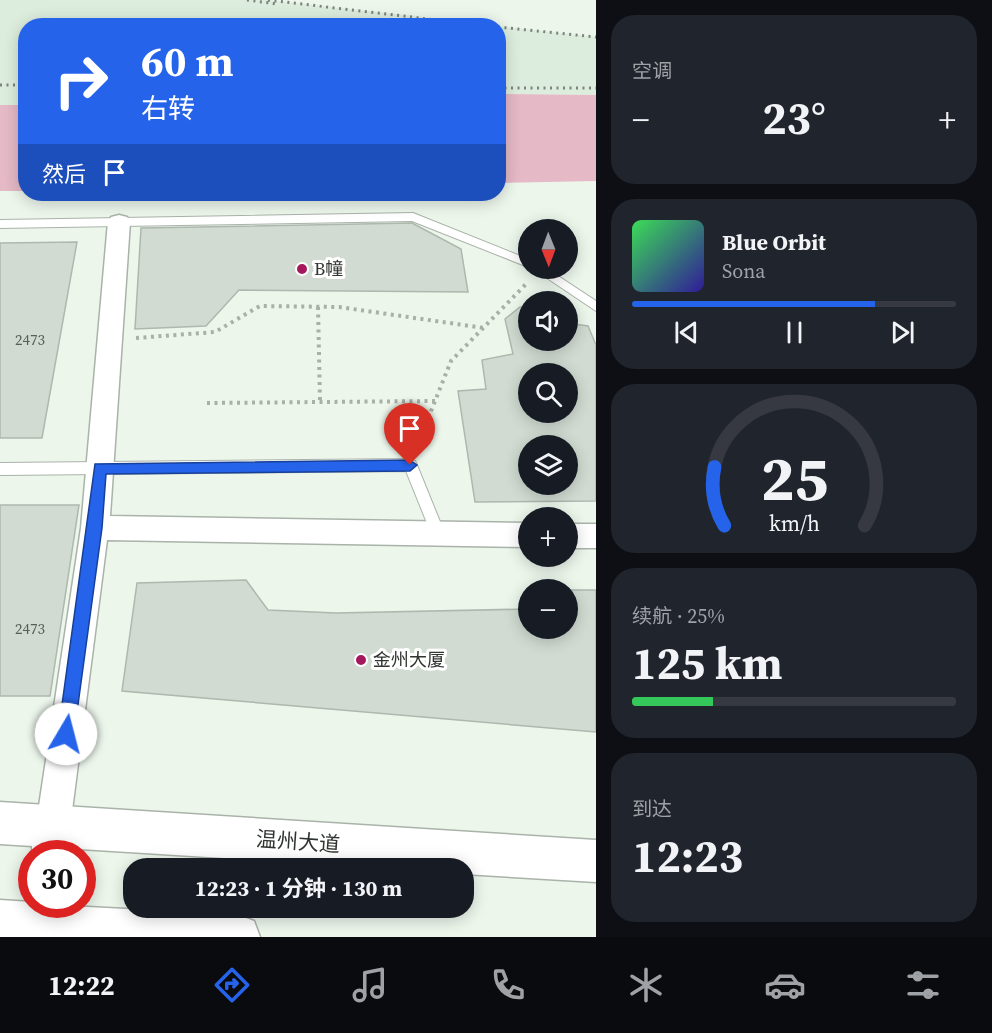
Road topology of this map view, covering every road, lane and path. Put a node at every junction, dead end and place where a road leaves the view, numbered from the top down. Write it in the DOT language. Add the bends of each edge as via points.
graph roads {
  1 [pos="119,222"];
  2 [pos="0,224"];
  3 [pos="518,259"];
  4 [pos="529,279"];
  5 [pos="553,279"];
  6 [pos="318,307"];
  7 [pos="596,307"];
  8 [pos="484,327"];
  9 [pos="110,340"];
  10 [pos="435,401"];
  11 [pos="320,402"];
  12 [pos="207,403"];
  13 [pos="410,465"];
  14 [pos="99,468"];
  15 [pos="0,469"];
  16 [pos="95,528"];
  17 [pos="438,534"];
  18 [pos="518,535"];
  19 [pos="578,536"];
  20 [pos="596,536"];
  21 [pos="0,823"];
  22 [pos="53,840"];
  23 [pos="96,842"];
  24 [pos="596,861"];
  25 [pos="0,922"];
  26 [pos="54,923"];
  27 [pos="238,937"];
  1 -- 2 [label="lane"];
  1 -- 3 [label="lane" via="413,217"];
  1 -- 9 [label="street"];
  4 -- 8 [label="path"];
  5 -- 7 [label="lane"];
  6 -- 8 [label="path"];
  6 -- 9 [label="path" via="260,306 215,332"];
  6 -- 11 [label="path"];
  8 -- 10 [label="path" via="451,362"];
  9 -- 14 [label="street"];
  10 -- 11 [label="path"];
  10 -- 13 [label="path"];
  11 -- 12 [label="path"];
  13 -- 14 [label="lane"];
  13 -- 17 [label="lane"];
  14 -- 15 [label="lane"];
  14 -- 16 [label="street"];
  16 -- 17 [label="street"];
  16 -- 22 [label="street"];
  17 -- 18 [label="street"];
  19 -- 20 [label="street"];
  21 -- 22 [label="main road, 温州大道"];
  23 -- 24 [label="main road, 温州大道"];
  25 -- 26 [label="main road"];
  26 -- 27 [label="main road"];
}
